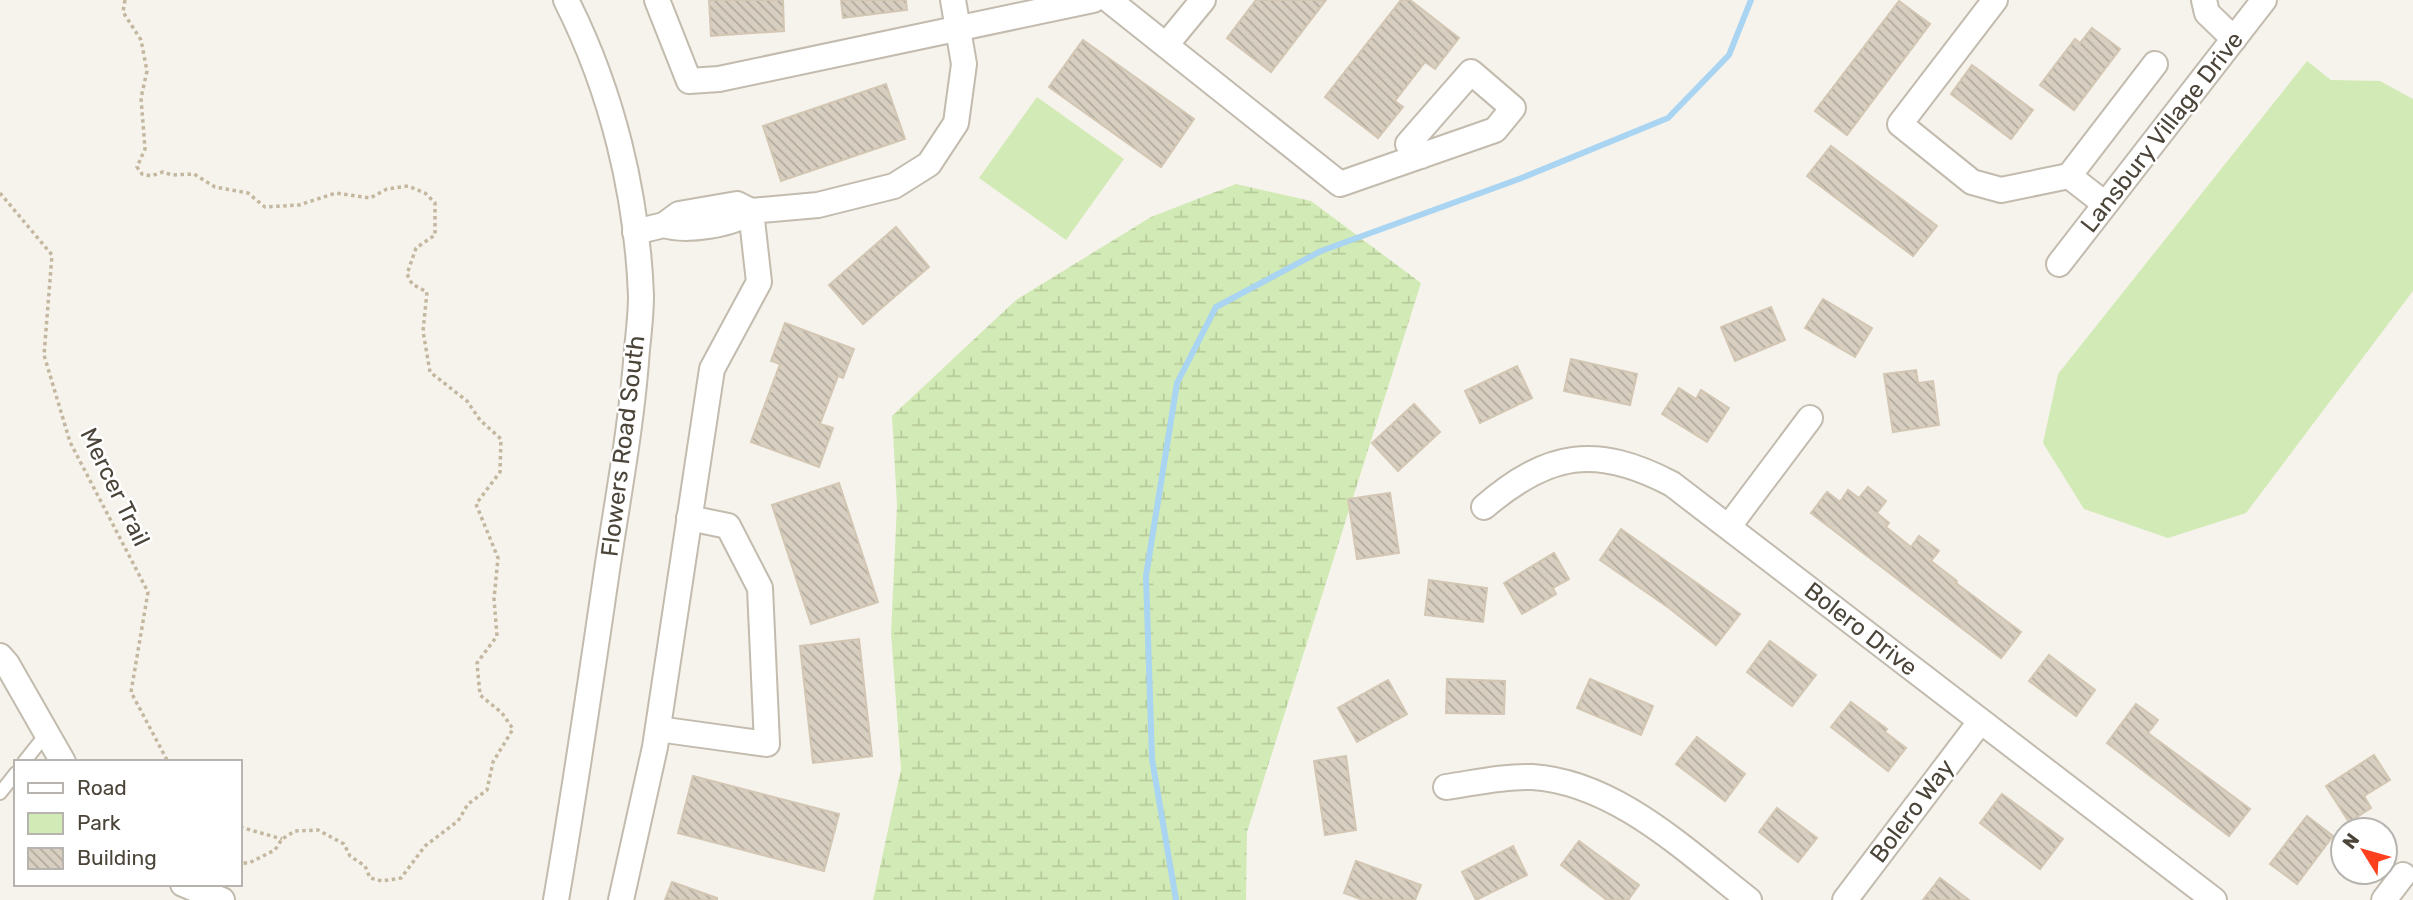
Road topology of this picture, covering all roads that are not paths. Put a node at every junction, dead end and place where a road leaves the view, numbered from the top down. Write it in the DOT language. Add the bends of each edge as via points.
graph roads {
  1 [pos="566,0"];
  2 [pos="657,0"];
  3 [pos="953,0"];
  4 [pos="1093,0"];
  5 [pos="1110,0"];
  6 [pos="1203,0"];
  7 [pos="1995,0"];
  8 [pos="2204,0"];
  9 [pos="2264,0"];
  10 [pos="958,29"];
  11 [pos="2234,39"];
  12 [pos="1166,45"];
  13 [pos="2155,64"];
  14 [pos="1421,156"];
  15 [pos="2069,176"];
  16 [pos="2105,204"];
  17 [pos="753,222"];
  18 [pos="635,232"];
  19 [pos="2059,264"];
  20 [pos="1811,418"];
  21 [pos="1484,507"];
  22 [pos="689,519"];
  23 [pos="1729,526"];
  24 [pos="0,656"];
  25 [pos="1980,722"];
  26 [pos="658,729"];
  27 [pos="47,733"];
  28 [pos="26,760"];
  29 [pos="62,760"];
  30 [pos="14,776"];
  31 [pos="1446,787"];
  32 [pos="0,793"];
  33 [pos="2403,874"];
  34 [pos="556,900"];
  35 [pos="621,900"];
  36 [pos="1749,900"];
  37 [pos="1845,900"];
  38 [pos="2214,900"];
  39 [pos="2384,900"];
  1 -- 18 [label="street, Flowers Road South" via="611,110"];
  2 -- 10 [label="street" via="689,81 719,79"];
  3 -- 10 [label="street"];
  4 -- 10 [label="street"];
  5 -- 12 [label="street"];
  6 -- 12 [label="street"];
  7 -- 15 [label="street" via="1900,124 1972,182 2000,190"];
  8 -- 11 [label="street" via="2207,13"];
  9 -- 11 [label="street, Lansbury Village Drive"];
  10 -- 17 [label="street" via="964,64 957,123 929,164 894,186"];
  11 -- 16 [label="street, Lansbury Village Drive"];
  12 -- 14 [label="street" via="1340,184"];
  13 -- 15 [label="street"];
  15 -- 16 [label="street"];
  16 -- 19 [label="street, Lansbury Village Drive"];
  17 -- 18 [label="street" via="689,242 671,227"];
  17 -- 22 [label="street" via="758,282 712,369"];
  18 -- 34 [label="street, Flowers Road South" via="641,298 635,381"];
  20 -- 23 [label="street"];
  21 -- 23 [label="street, Bolero Drive" via="1528,474 1583,458 1646,470"];
  22 -- 26 [label="street"];
  22 -- 26 [label="street" via="728,526 760,588 767,744"];
  23 -- 25 [label="street, Bolero Drive"];
  24 -- 27 [label="street"];
  25 -- 37 [label="street, Bolero Way"];
  25 -- 38 [label="street, Bolero Drive"];
  26 -- 35 [label="street"];
  27 -- 28 [label="lane"];
  27 -- 29 [label="street"];
  30 -- 32 [label="lane"];
  31 -- 36 [label="street" via="1531,777 1571,785 1618,803"];
  33 -- 39 [label="street"];
}
